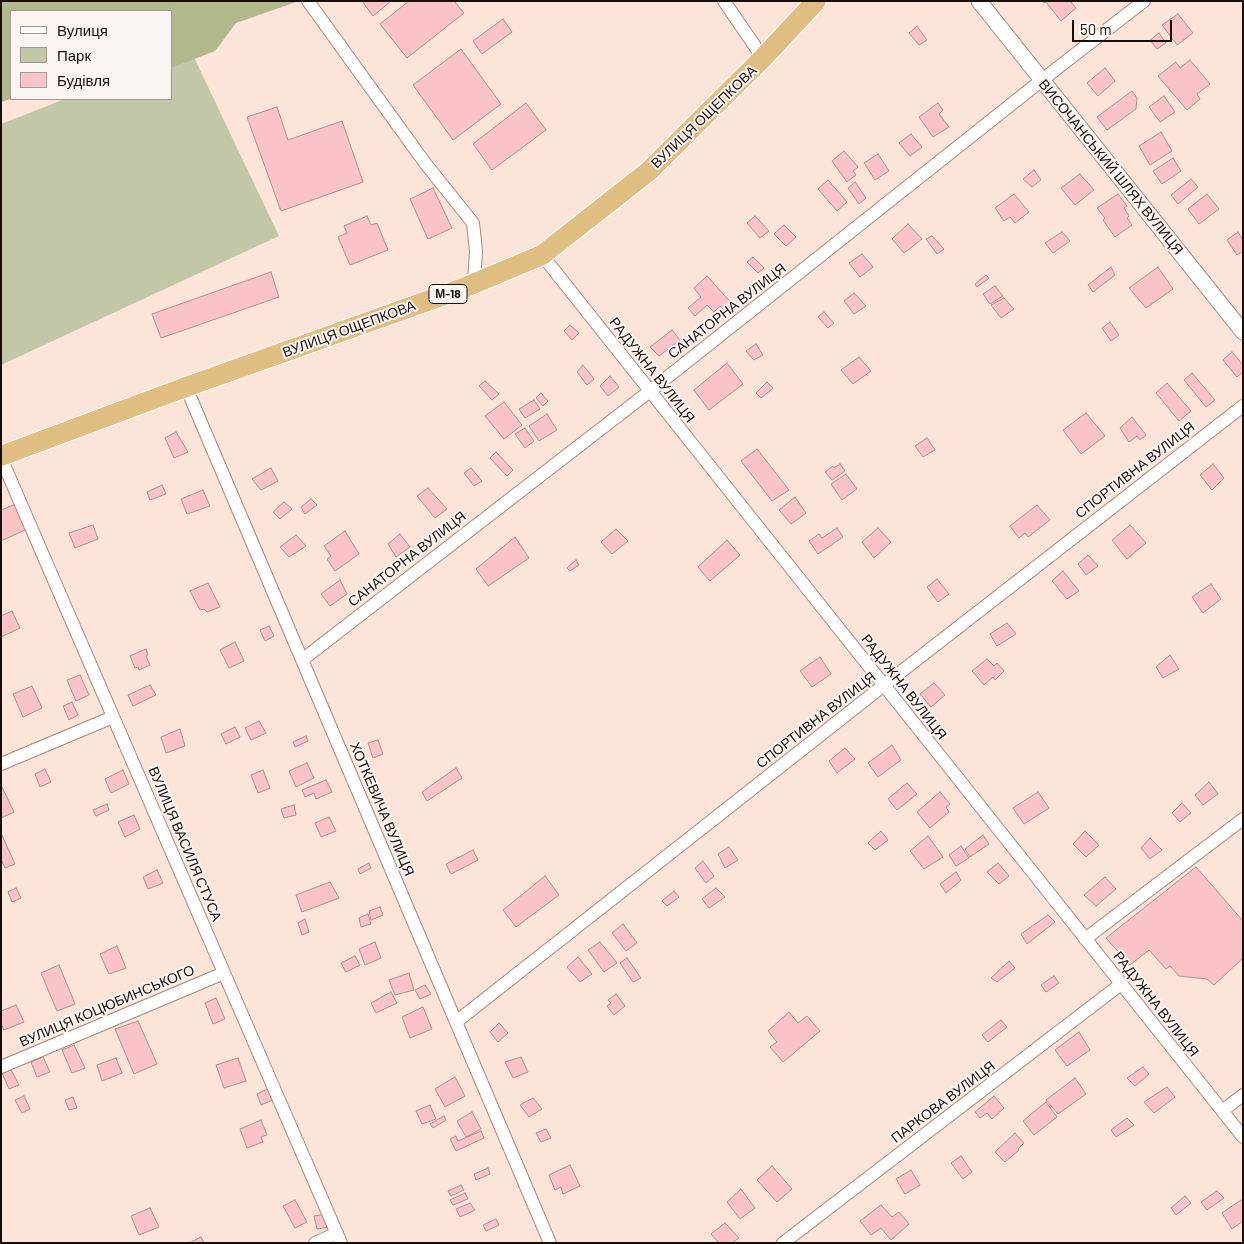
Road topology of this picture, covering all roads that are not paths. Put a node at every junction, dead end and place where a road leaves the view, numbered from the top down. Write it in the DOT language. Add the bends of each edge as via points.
graph roads {
  1 [pos="308,1"];
  2 [pos="724,1"];
  3 [pos="816,1"];
  4 [pos="979,1"];
  5 [pos="1144,1"];
  6 [pos="764,58"];
  7 [pos="1042,80"];
  8 [pos="542,255"];
  9 [pos="474,284"];
  10 [pos="1243,332"];
  11 [pos="186,387"];
  12 [pos="650,391"];
  13 [pos="1243,406"];
  14 [pos="1,457"];
  15 [pos="302,660"];
  16 [pos="884,685"];
  17 [pos="113,717"];
  18 [pos="1,764"];
  19 [pos="1243,819"];
  20 [pos="1085,939"];
  21 [pos="224,973"];
  22 [pos="1122,984"];
  23 [pos="456,1022"];
  24 [pos="1,1067"];
  25 [pos="1243,1095"];
  26 [pos="1222,1111"];
  27 [pos="1243,1137"];
  28 [pos="339,1238"];
  29 [pos="315,1243"];
  30 [pos="550,1243"];
  31 [pos="783,1243"];
  1 -- 9 [label="street" via="425,163 473,223 476,250"];
  2 -- 6 [label="street"];
  3 -- 6 [label="highway, ВУЛИЦЯ ОЩЕПКОВА / М-18"];
  4 -- 7 [label="street, ВИСОЧАНСЬКИЙ ШЛЯХ ВУЛИЦЯ"];
  5 -- 7 [label="street, САНАТОРНА ВУЛИЦЯ"];
  6 -- 8 [label="highway, ВУЛИЦЯ ОЩЕПКОВА / М-18" via="649,171"];
  7 -- 10 [label="street, ВИСОЧАНСЬКИЙ ШЛЯХ ВУЛИЦЯ"];
  7 -- 12 [label="street, САНАТОРНА ВУЛИЦЯ"];
  8 -- 9 [label="highway, ВУЛИЦЯ ОЩЕПКОВА / М-18"];
  8 -- 12 [label="street, РАДУЖНА ВУЛИЦЯ"];
  9 -- 11 [label="highway, ВУЛИЦЯ ОЩЕПКОВА / М-18"];
  11 -- 14 [label="highway, ВУЛИЦЯ ОЩЕПКОВА / М-18"];
  11 -- 15 [label="street, ХОТКЕВИЧА ВУЛИЦЯ"];
  12 -- 15 [label="street, САНАТОРНА ВУЛИЦЯ"];
  12 -- 16 [label="street, РАДУЖНА ВУЛИЦЯ"];
  13 -- 16 [label="street, СПОРТИВНА ВУЛИЦЯ"];
  14 -- 17 [label="street, ВУЛИЦЯ ВАСИЛЯ СТУСА"];
  15 -- 23 [label="street, ХОТКЕВИЧА ВУЛИЦЯ"];
  16 -- 20 [label="street, РАДУЖНА ВУЛИЦЯ"];
  16 -- 23 [label="street, СПОРТИВНА ВУЛИЦЯ"];
  17 -- 18 [label="street"];
  17 -- 21 [label="street, ВУЛИЦЯ ВАСИЛЯ СТУСА"];
  19 -- 20 [label="street"];
  20 -- 22 [label="street, РАДУЖНА ВУЛИЦЯ"];
  21 -- 24 [label="street, ВУЛИЦЯ КОЦЮБИНСЬКОГО"];
  21 -- 28 [label="street, ВУЛИЦЯ ВАСИЛЯ СТУСА"];
  22 -- 26 [label="street, РАДУЖНА ВУЛИЦЯ"];
  22 -- 31 [label="street, ПАРКОВА ВУЛИЦЯ"];
  23 -- 30 [label="street, ХОТКЕВИЧА ВУЛИЦЯ"];
  25 -- 26 [label="street"];
  26 -- 27 [label="street, РАДУЖНА ВУЛИЦЯ"];
  28 -- 29 [label="street"];
}
